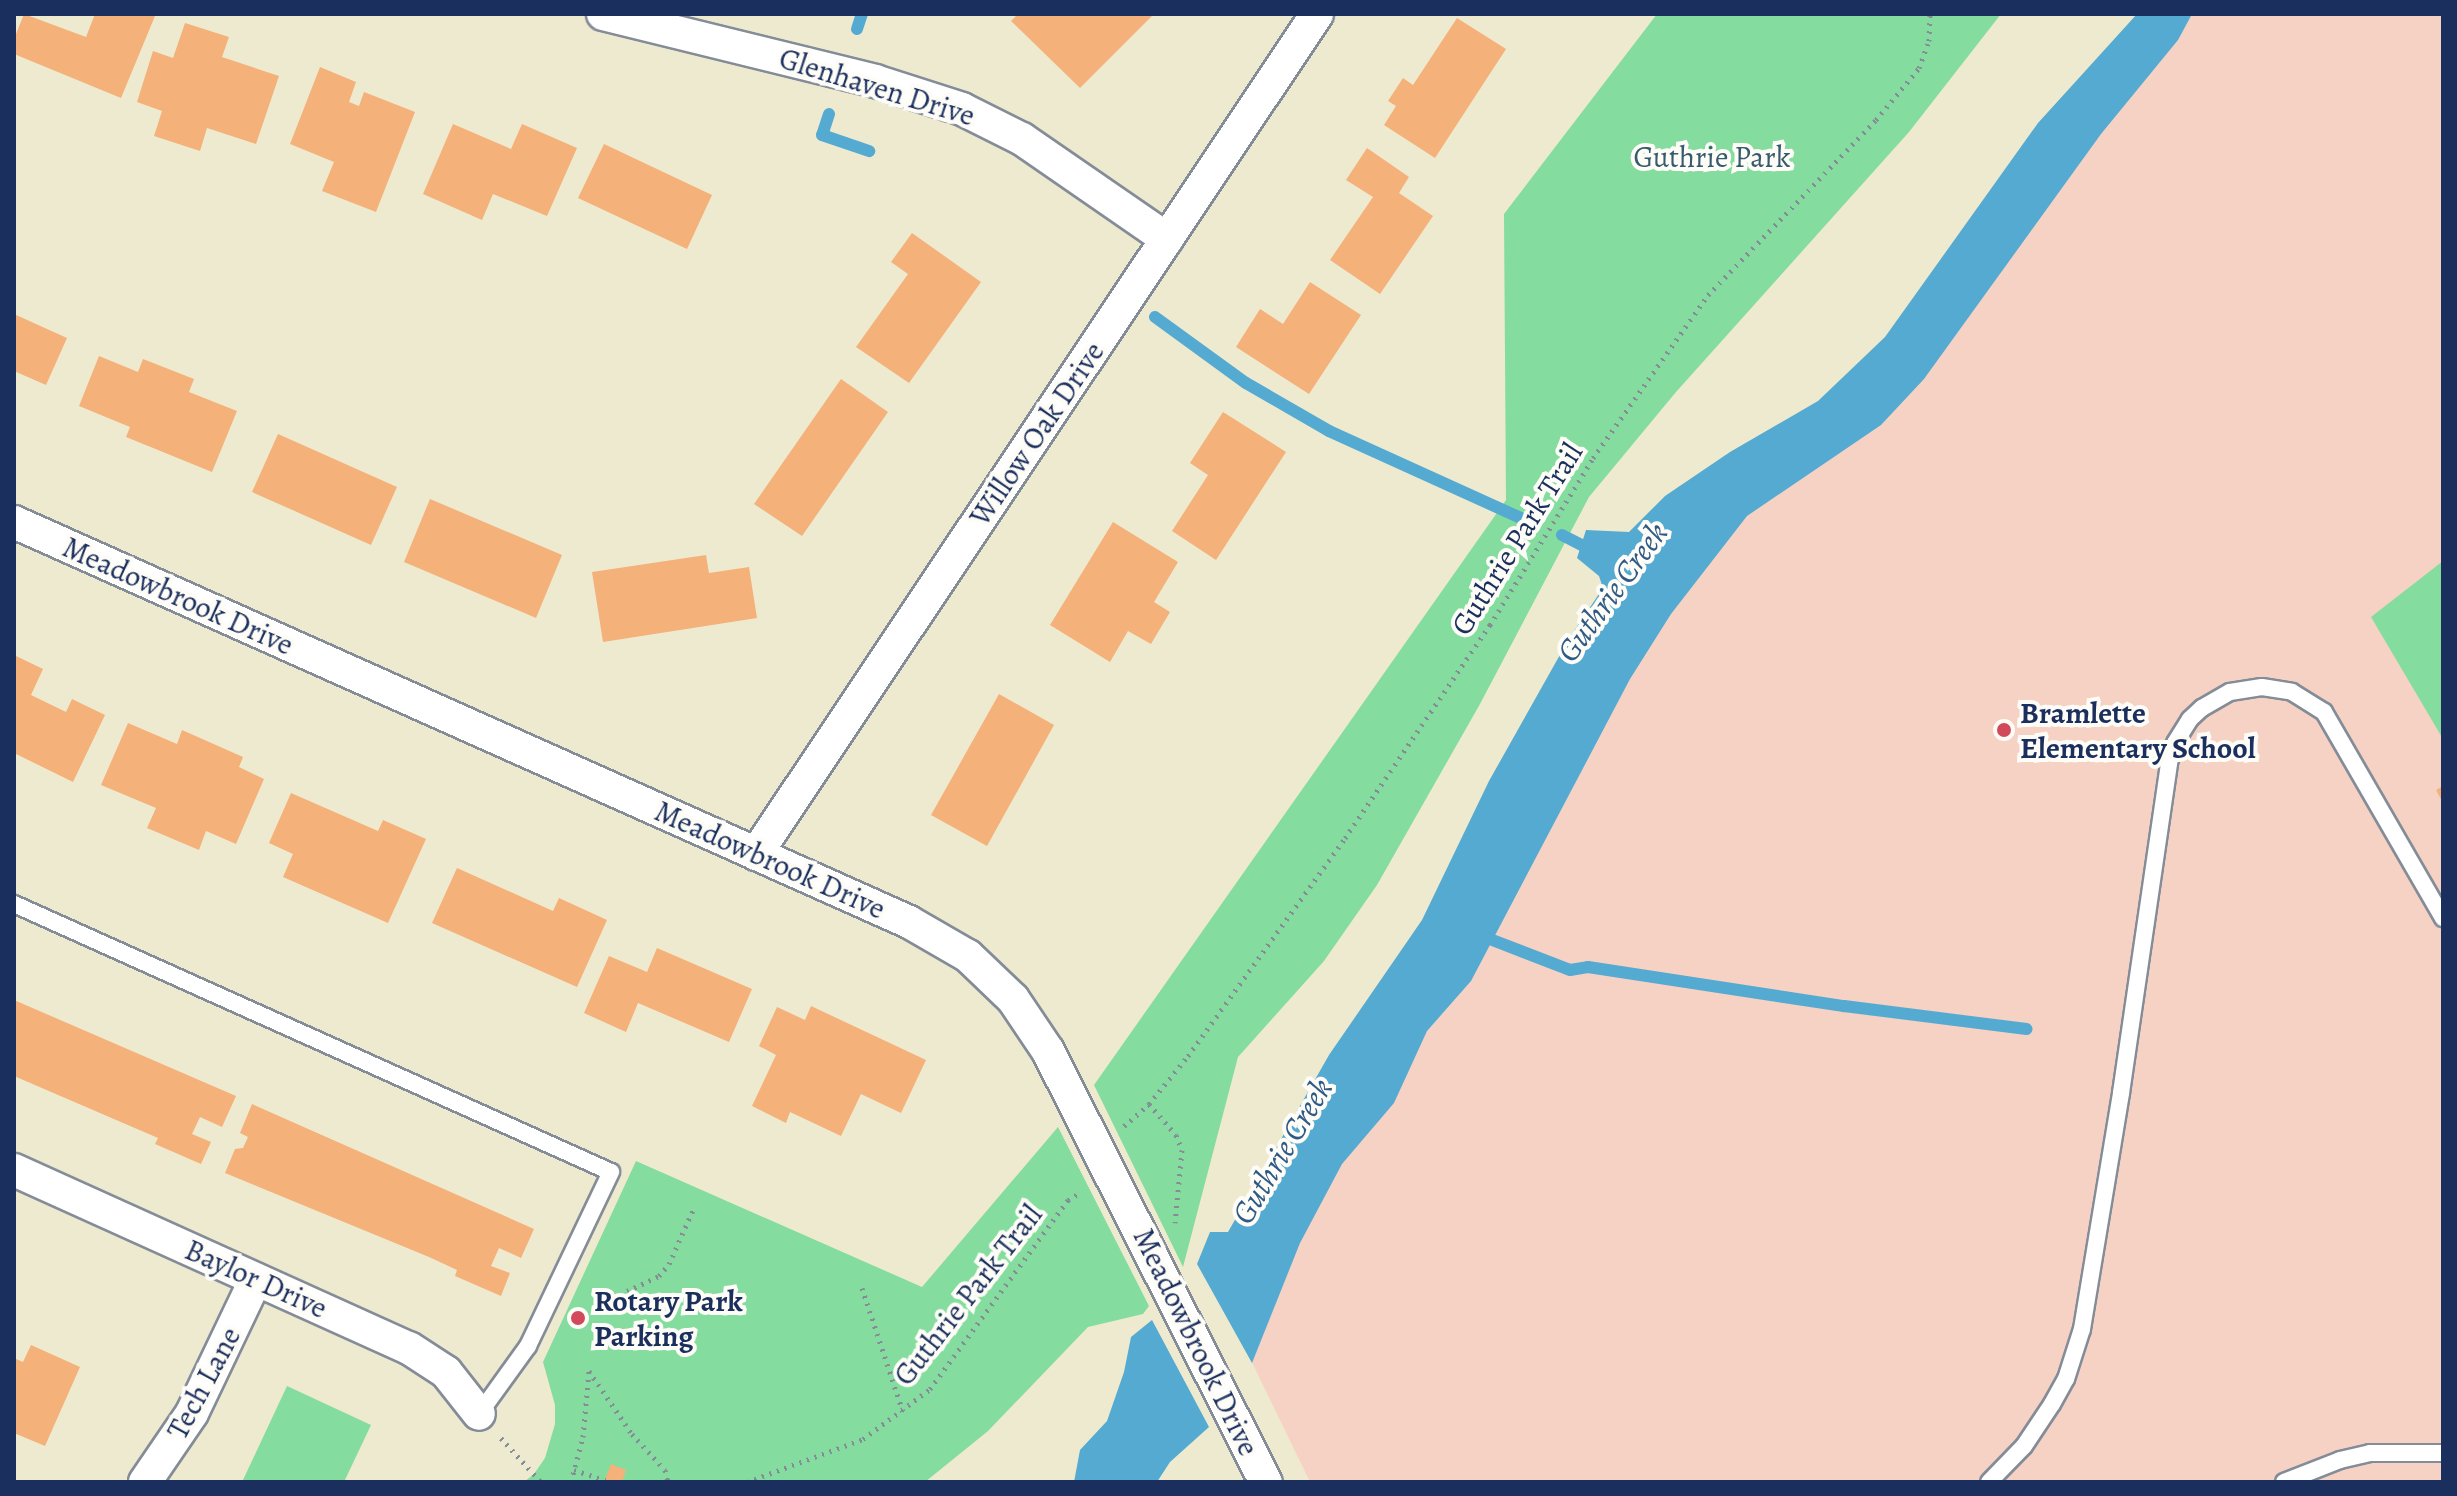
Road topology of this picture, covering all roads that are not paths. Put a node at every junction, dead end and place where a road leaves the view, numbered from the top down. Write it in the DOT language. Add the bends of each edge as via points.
graph roads {
  1 [pos="603,14"];
  2 [pos="1317,14"];
  3 [pos="1167,239"];
  4 [pos="14,522"];
  5 [pos="756,854"];
  6 [pos="14,904"];
  7 [pos="2443,918"];
  8 [pos="14,1170"];
  9 [pos="256,1279"];
  10 [pos="479,1414"];
  11 [pos="2443,1453"];
  12 [pos="145,1482"];
  13 [pos="1266,1482"];
  14 [pos="1989,1482"];
  15 [pos="2284,1482"];
  1 -- 3 [label="street, Glenhaven Drive" via="875,81 962,109 1022,139"];
  2 -- 3 [label="street, Willow Oak Drive"];
  3 -- 5 [label="street, Willow Oak Drive"];
  4 -- 5 [label="street, Meadowbrook Drive"];
  5 -- 13 [label="street, Meadowbrook Drive" via="954,946 1013,999 1076,1105"];
  6 -- 10 [label="lane" via="611,1172 528,1346"];
  7 -- 14 [label="lane" via="2324,712 2292,692 2262,687 2230,692 2190,719 2169,763 2082,1329 2052,1404 2024,1446"];
  8 -- 9 [label="street, Baylor Drive"];
  9 -- 10 [label="street, Baylor Drive" via="431,1359"];
  9 -- 12 [label="street, Tech Lane" via="192,1413"];
  11 -- 15 [label="lane" via="2370,1453"];
}
